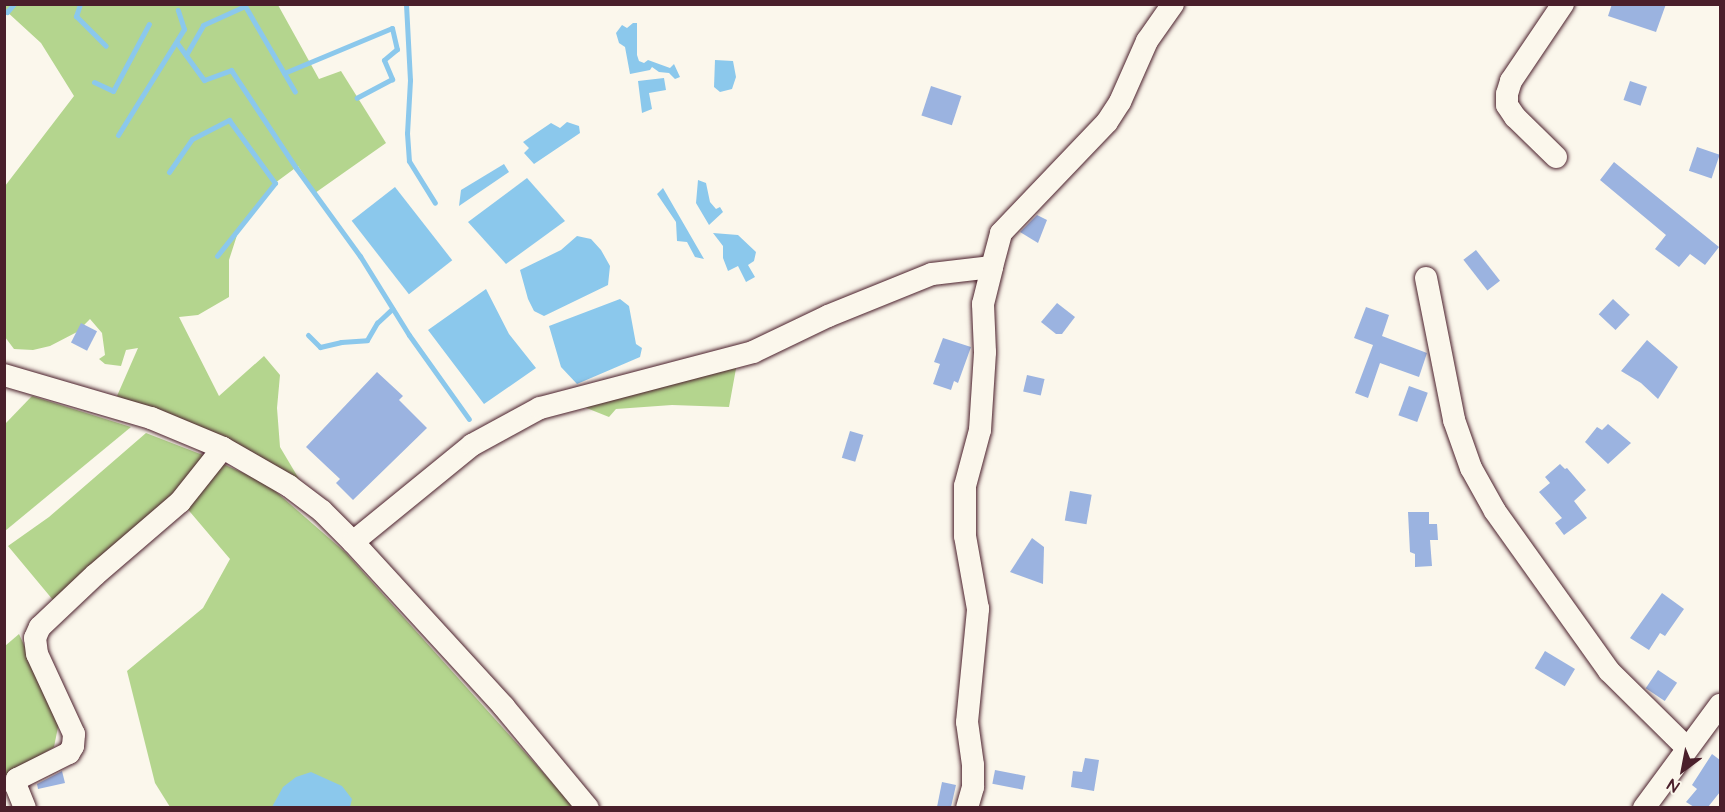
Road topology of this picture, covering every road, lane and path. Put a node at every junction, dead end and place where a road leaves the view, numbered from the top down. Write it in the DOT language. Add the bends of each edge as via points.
graph roads {
  1 [pos="1173,4"];
  2 [pos="1563,4"];
  3 [pos="1556,157"];
  4 [pos="992,267"];
  5 [pos="1426,278"];
  6 [pos="4,375"];
  7 [pos="224,448"];
  8 [pos="353,542"];
  9 [pos="1720,705"];
  10 [pos="1686,747"];
  11 [pos="25,807"];
  12 [pos="588,807"];
  13 [pos="967,807"];
  14 [pos="1644,807"];
  1 -- 4 [label="street" via="1147,41 1107,123 1001,233"];
  2 -- 3 [label="street" via="1511,81 1507,94 1507,105 1515,117"];
  4 -- 8 [label="street" via="932,274 828,316 753,352 540,408 472,445"];
  4 -- 13 [label="street" via="983,304 985,352 980,430 966,486 965,536 978,609 967,722 973,787"];
  5 -- 10 [label="street" via="1454,420 1471,468 1495,511 1609,671"];
  6 -- 7 [label="street" via="151,418"];
  7 -- 8 [label="street" via="289,486"];
  7 -- 11 [label="street" via="180,502 40,627 34,638 37,654 74,734 69,753 17,779"];
  8 -- 12 [label="street" via="504,707"];
  9 -- 10 [label="street"];
  10 -- 14 [label="street"];
}
